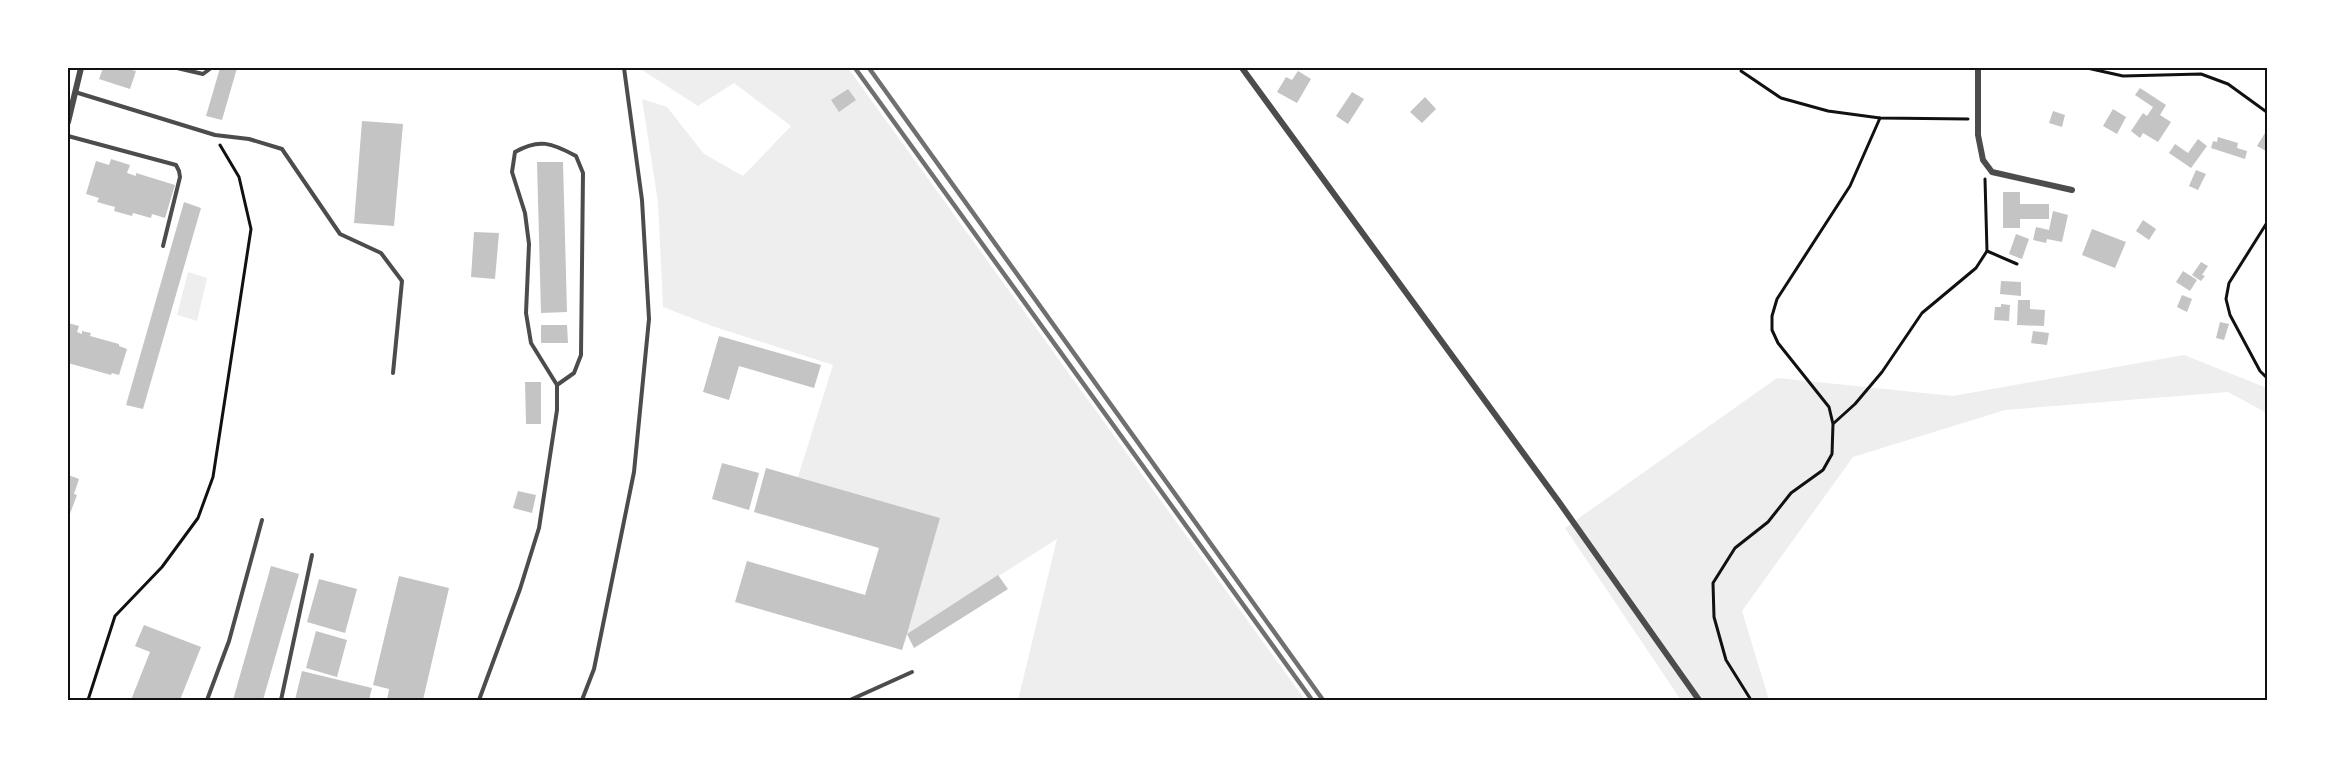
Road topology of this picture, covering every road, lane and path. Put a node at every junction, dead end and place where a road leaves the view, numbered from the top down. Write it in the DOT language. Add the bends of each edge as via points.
graph roads {
  1 [pos="81,68"];
  2 [pos="177,68"];
  3 [pos="211,68"];
  4 [pos="624,68"];
  5 [pos="1242,68"];
  6 [pos="1978,68"];
  7 [pos="2087,68"];
  8 [pos="1741,71"];
  9 [pos="74,91"];
  10 [pos="2268,113"];
  11 [pos="1881,118"];
  12 [pos="1978,120"];
  13 [pos="68,122"];
  14 [pos="215,135"];
  15 [pos="68,136"];
  16 [pos="1983,160"];
  17 [pos="2072,190"];
  18 [pos="2268,220"];
  19 [pos="163,246"];
  20 [pos="1987,251"];
  21 [pos="2017,264"];
  22 [pos="393,373"];
  23 [pos="2268,379"];
  24 [pos="557,385"];
  25 [pos="1833,424"];
  26 [pos="262,519"];
  27 [pos="312,555"];
  28 [pos="912,672"];
  29 [pos="88,700"];
  30 [pos="207,700"];
  31 [pos="281,700"];
  32 [pos="479,700"];
  33 [pos="582,700"];
  34 [pos="850,700"];
  35 [pos="1699,700"];
  36 [pos="1752,700"];
  1 -- 9 [label="street"];
  2 -- 3 [label="lane" via="203,74"];
  4 -- 33 [label="lane" via="642,200 649,319 634,472 594,669"];
  5 -- 35 [label="street"];
  6 -- 12 [label="street"];
  7 -- 10 [label="path" via="2123,76 2200,74 2228,84"];
  8 -- 11 [label="path" via="1781,98 1828,111"];
  9 -- 13 [label="street"];
  9 -- 14 [label="lane"];
  11 -- 12 [label="path"];
  11 -- 25 [label="path" via="1850,186 1795,268 1772,316 1778,343 1829,407"];
  12 -- 16 [label="street"];
  14 -- 22 [label="lane" via="249,139 282,149 340,234 381,253 402,281"];
  14 -- 29 [label="path" via="239,177 251,229 213,477 198,518 162,567 115,616"];
  15 -- 19 [label="lane" via="176,165 180,177"];
  16 -- 17 [label="street" via="1992,172"];
  16 -- 20 [label="path"];
  18 -- 23 [label="path" via="2229,283 2226,299 2230,315"];
  20 -- 21 [label="path"];
  20 -- 25 [label="path" via="1976,268 1922,313 1882,372"];
  24 -- 24 [label="lane" via="531,343 526,313 529,244 525,213 512,172 515,152 530,143 555,145 576,156 583,173 581,355 574,373"];
  24 -- 32 [label="lane" via="557,410 539,528"];
  25 -- 36 [label="path" via="1832,454 1823,470 1791,492 1768,522 1735,548 1713,583 1714,617 1726,660"];
  26 -- 30 [label="lane" via="230,640"];
  27 -- 31 [label="lane"];
  28 -- 34 [label="lane"];
}
